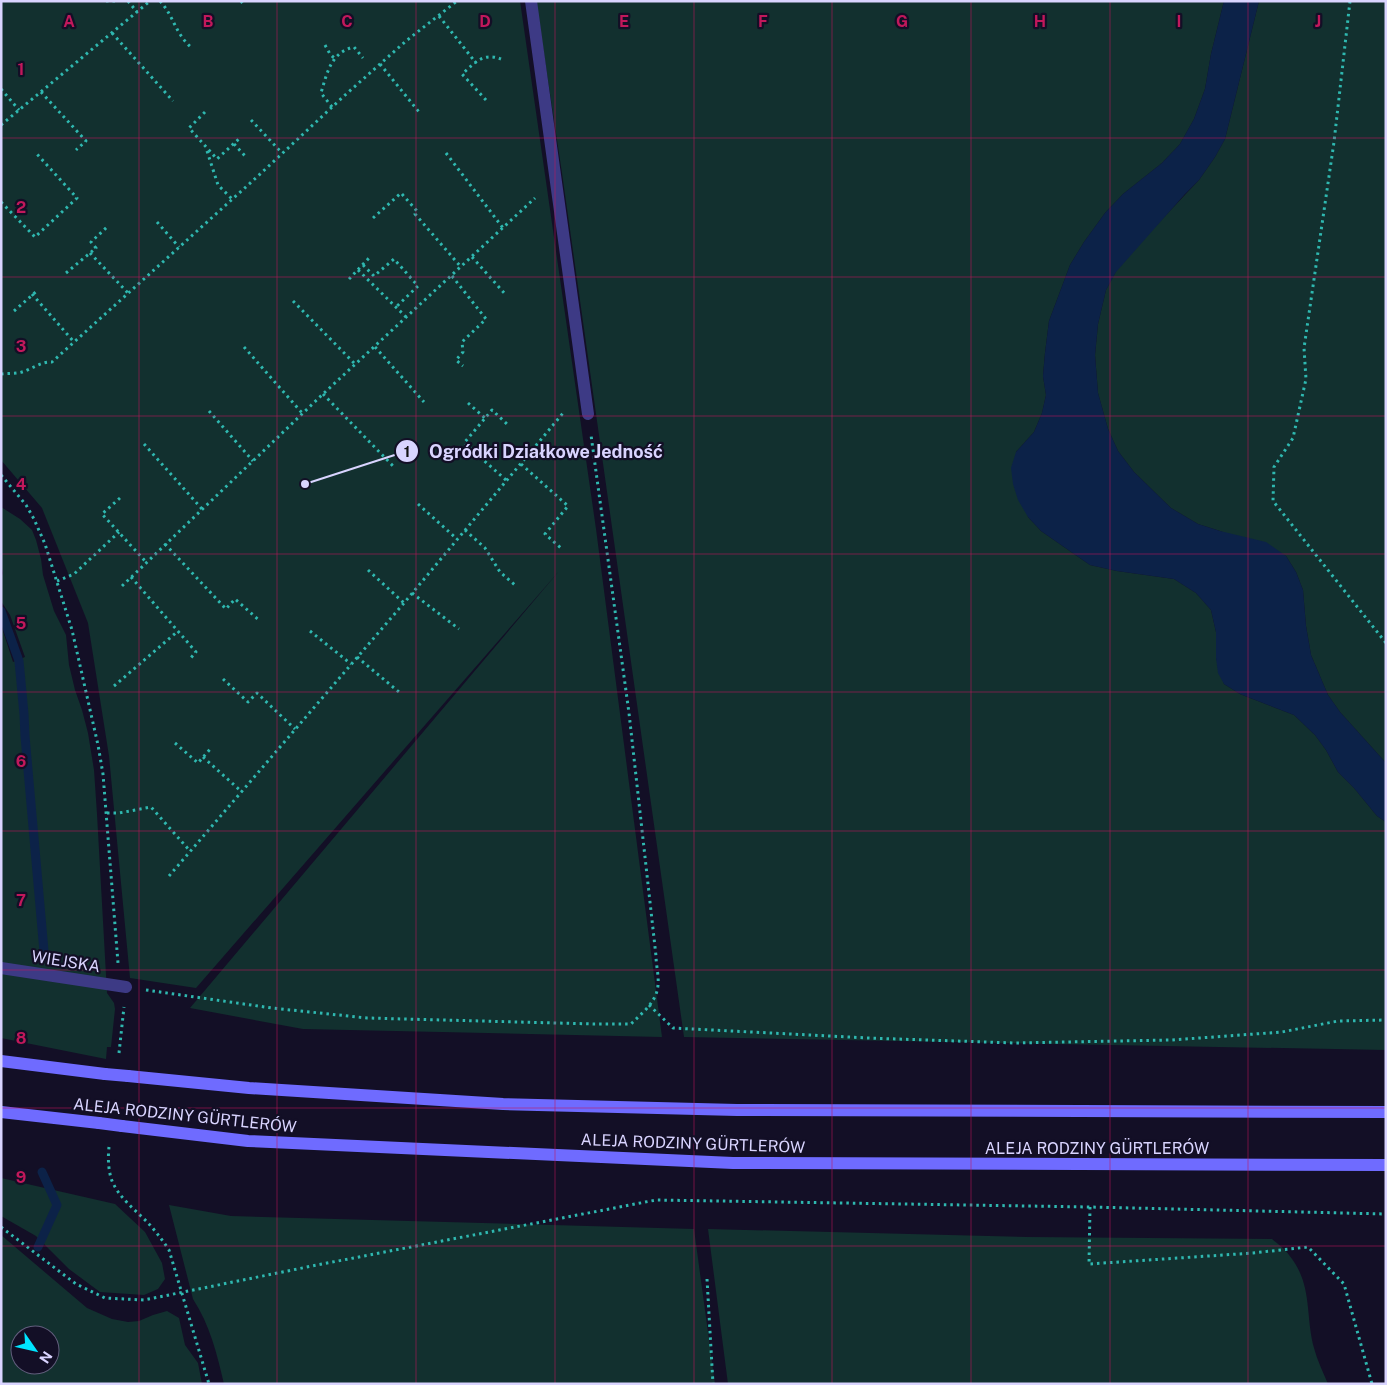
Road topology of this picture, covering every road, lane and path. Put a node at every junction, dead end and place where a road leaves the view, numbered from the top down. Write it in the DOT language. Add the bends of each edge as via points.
graph roads {
  1 [pos="106,1"];
  2 [pos="115,1"];
  3 [pos="128,1"];
  4 [pos="150,1"];
  5 [pos="160,1"];
  6 [pos="458,1"];
  7 [pos="531,1"];
  8 [pos="1350,1"];
  9 [pos="137,12"];
  10 [pos="439,16"];
  11 [pos="112,33"];
  12 [pos="325,45"];
  13 [pos="192,48"];
  14 [pos="363,58"];
  15 [pos="335,59"];
  16 [pos="501,59"];
  17 [pos="476,63"];
  18 [pos="380,64"];
  19 [pos="1,89"];
  20 [pos="41,92"];
  21 [pos="486,100"];
  22 [pos="173,101"];
  23 [pos="332,107"];
  24 [pos="19,110"];
  25 [pos="205,112"];
  26 [pos="419,112"];
  27 [pos="251,120"];
  28 [pos="1,125"];
  29 [pos="241,137"];
  30 [pos="234,144"];
  31 [pos="206,148"];
  32 [pos="76,150"];
  33 [pos="36,153"];
  34 [pos="282,153"];
  35 [pos="446,153"];
  36 [pos="246,157"];
  37 [pos="555,179"];
  38 [pos="232,199"];
  39 [pos="1,202"];
  40 [pos="372,218"];
  41 [pos="156,222"];
  42 [pos="107,227"];
  43 [pos="503,228"];
  44 [pos="179,247"];
  45 [pos="90,253"];
  46 [pos="370,257"];
  47 [pos="472,257"];
  48 [pos="363,264"];
  49 [pos="462,267"];
  50 [pos="358,270"];
  51 [pos="66,273"];
  52 [pos="452,276"];
  53 [pos="348,279"];
  54 [pos="38,290"];
  55 [pos="128,293"];
  56 [pos="32,294"];
  57 [pos="506,295"];
  58 [pos="293,301"];
  59 [pos="396,307"];
  60 [pos="14,311"];
  61 [pos="406,317"];
  62 [pos="74,342"];
  63 [pos="244,347"];
  64 [pos="374,347"];
  65 [pos="355,364"];
  66 [pos="462,366"];
  67 [pos="1,374"];
  68 [pos="584,388"];
  69 [pos="323,394"];
  70 [pos="424,402"];
  71 [pos="468,403"];
  72 [pos="209,411"];
  73 [pos="303,414"];
  74 [pos="588,414"];
  75 [pos="485,418"];
  76 [pos="507,424"];
  77 [pos="144,444"];
  78 [pos="253,461"];
  79 [pos="520,464"];
  80 [pos="393,466"];
  81 [pos="1,475"];
  82 [pos="506,480"];
  83 [pos="120,498"];
  84 [pos="418,504"];
  85 [pos="202,509"];
  86 [pos="465,530"];
  87 [pos="119,532"];
  88 [pos="457,539"];
  89 [pos="165,544"];
  90 [pos="562,549"];
  91 [pos="146,562"];
  92 [pos="368,570"];
  93 [pos="131,577"];
  94 [pos="57,581"];
  95 [pos="122,586"];
  96 [pos="516,586"];
  97 [pos="412,593"];
  98 [pos="404,603"];
  99 [pos="260,621"];
  100 [pos="459,629"];
  101 [pos="178,631"];
  102 [pos="310,631"];
  103 [pos="1386,643"];
  104 [pos="357,657"];
  105 [pos="189,660"];
  106 [pos="351,664"];
  107 [pos="222,679"];
  108 [pos="114,686"];
  109 [pos="399,692"];
  110 [pos="295,729"];
  111 [pos="174,742"];
  112 [pos="212,747"];
  113 [pos="203,757"];
  114 [pos="242,792"];
  115 [pos="106,813"];
  116 [pos="190,851"];
  117 [pos="170,876"];
  118 [pos="1,968"];
  119 [pos="126,987"];
  120 [pos="649,1005"];
  121 [pos="1386,1020"];
  122 [pos="119,1054"];
  123 [pos="1,1061"];
  124 [pos="1,1112"];
  125 [pos="1386,1112"];
  126 [pos="110,1140"];
  127 [pos="1386,1165"];
  128 [pos="1090,1207"];
  129 [pos="1386,1214"];
  130 [pos="1,1227"];
  131 [pos="707,1279"];
  132 [pos="181,1294"];
  133 [pos="209,1384"];
  134 [pos="713,1384"];
  135 [pos="1372,1384"];
  1 -- 2 [label="path"];
  3 -- 9 [label="path"];
  4 -- 9 [label="path"];
  5 -- 13 [label="path" via="178,32"];
  6 -- 10 [label="path"];
  7 -- 37 [label="street"];
  8 -- 103 [label="path" via="1334,142 1304,348 1306,379 1293,438 1274,467 1273,501"];
  9 -- 11 [label="path"];
  10 -- 17 [label="path"];
  10 -- 18 [label="path"];
  11 -- 20 [label="path"];
  11 -- 22 [label="path"];
  12 -- 15 [label="path"];
  14 -- 15 [label="path" via="354,47 346,49"];
  15 -- 23 [label="path" via="330,64 321,92"];
  16 -- 17 [label="path" via="484,57"];
  17 -- 21 [label="path" via="462,74"];
  18 -- 23 [label="path"];
  18 -- 26 [label="path"];
  19 -- 24 [label="path"];
  20 -- 24 [label="path"];
  20 -- 32 [label="path" via="86,141"];
  23 -- 34 [label="path"];
  24 -- 28 [label="path"];
  25 -- 31 [label="path" via="188,128"];
  27 -- 34 [label="path"];
  29 -- 30 [label="path"];
  30 -- 31 [label="path" via="217,159"];
  30 -- 36 [label="path"];
  31 -- 38 [label="path" via="218,185"];
  33 -- 39 [label="path" via="77,198 35,237"];
  34 -- 38 [label="path"];
  35 -- 43 [label="path"];
  37 -- 43 [label="path"];
  37 -- 68 [label="street"];
  38 -- 44 [label="path"];
  40 -- 49 [label="path" via="401,192 417,211 415,214"];
  41 -- 44 [label="path"];
  42 -- 45 [label="path" via="91,242 96,248"];
  43 -- 47 [label="path"];
  44 -- 55 [label="path"];
  45 -- 51 [label="path"];
  45 -- 55 [label="path"];
  46 -- 48 [label="path"];
  47 -- 49 [label="path"];
  47 -- 57 [label="path"];
  48 -- 50 [label="path"];
  48 -- 59 [label="path" via="374,276 394,259 418,286"];
  49 -- 52 [label="path"];
  50 -- 53 [label="path"];
  50 -- 59 [label="path"];
  52 -- 61 [label="path"];
  52 -- 66 [label="path" via="486,319 462,342 463,352 456,360"];
  54 -- 56 [label="path"];
  55 -- 62 [label="path"];
  56 -- 60 [label="path"];
  56 -- 62 [label="path"];
  58 -- 65 [label="path"];
  59 -- 61 [label="path"];
  61 -- 64 [label="path"];
  62 -- 67 [label="path" via="52,362"];
  63 -- 73 [label="path"];
  64 -- 65 [label="path"];
  64 -- 70 [label="path"];
  65 -- 69 [label="path"];
  68 -- 74 [label="street"];
  68 -- 79 [label="path"];
  69 -- 73 [label="path"];
  69 -- 80 [label="path"];
  71 -- 75 [label="path"];
  72 -- 78 [label="path"];
  73 -- 78 [label="path"];
  74 -- 120 [label="path" via="629,713 655,946 658,985"];
  75 -- 76 [label="path" via="492,410"];
  75 -- 82 [label="path" via="464,443"];
  77 -- 85 [label="path"];
  78 -- 85 [label="path"];
  79 -- 82 [label="path"];
  79 -- 90 [label="path" via="568,506 545,534"];
  81 -- 94 [label="path" via="34,519"];
  82 -- 86 [label="path"];
  83 -- 87 [label="path" via="102,514"];
  84 -- 88 [label="path"];
  85 -- 89 [label="path"];
  86 -- 88 [label="path"];
  86 -- 96 [label="path" via="485,548 500,572"];
  87 -- 91 [label="path"];
  87 -- 94 [label="path" via="74,574"];
  88 -- 97 [label="path"];
  89 -- 91 [label="path"];
  89 -- 99 [label="path" via="226,609 235,599"];
  91 -- 93 [label="path"];
  92 -- 98 [label="path"];
  93 -- 95 [label="path"];
  93 -- 101 [label="path"];
  94 -- 115 [label="path" via="72,630 98,746"];
  97 -- 98 [label="path"];
  97 -- 100 [label="path"];
  98 -- 104 [label="path"];
  101 -- 105 [label="path" via="196,652"];
  101 -- 108 [label="path"];
  102 -- 106 [label="path"];
  104 -- 106 [label="path"];
  104 -- 109 [label="path"];
  106 -- 110 [label="path"];
  107 -- 110 [label="path" via="248,702 257,693"];
  110 -- 114 [label="path"];
  111 -- 113 [label="path" via="198,763"];
  112 -- 113 [label="path"];
  113 -- 114 [label="path"];
  114 -- 116 [label="path"];
  115 -- 116 [label="path" via="151,807"];
  115 -- 119 [label="path" via="117,961"];
  116 -- 117 [label="path"];
  118 -- 119 [label="street, WIEJSKA"];
  119 -- 120 [label="path" via="367,1018 631,1024"];
  119 -- 122 [label="path"];
  120 -- 121 [label="path" via="673,1028 1015,1043 1172,1040 1282,1032 1338,1021"];
  123 -- 125 [label="main road, ALEJA RODZINY GÜRTLERÓW, bridge" via="249,1088 503,1104 747,1110"];
  124 -- 127 [label="main road, ALEJA RODZINY GÜRTLERÓW, bridge" via="248,1141 732,1162"];
  126 -- 132 [label="path" via="108,1160 111,1178 124,1199 159,1235 168,1250"];
  128 -- 129 [label="path"];
  128 -- 132 [label="path" via="656,1200"];
  128 -- 135 [label="path" via="1089,1264 1308,1247 1344,1284"];
  130 -- 132 [label="path" via="76,1284 105,1298 144,1300"];
  131 -- 134 [label="path"];
  132 -- 133 [label="path"];
}
